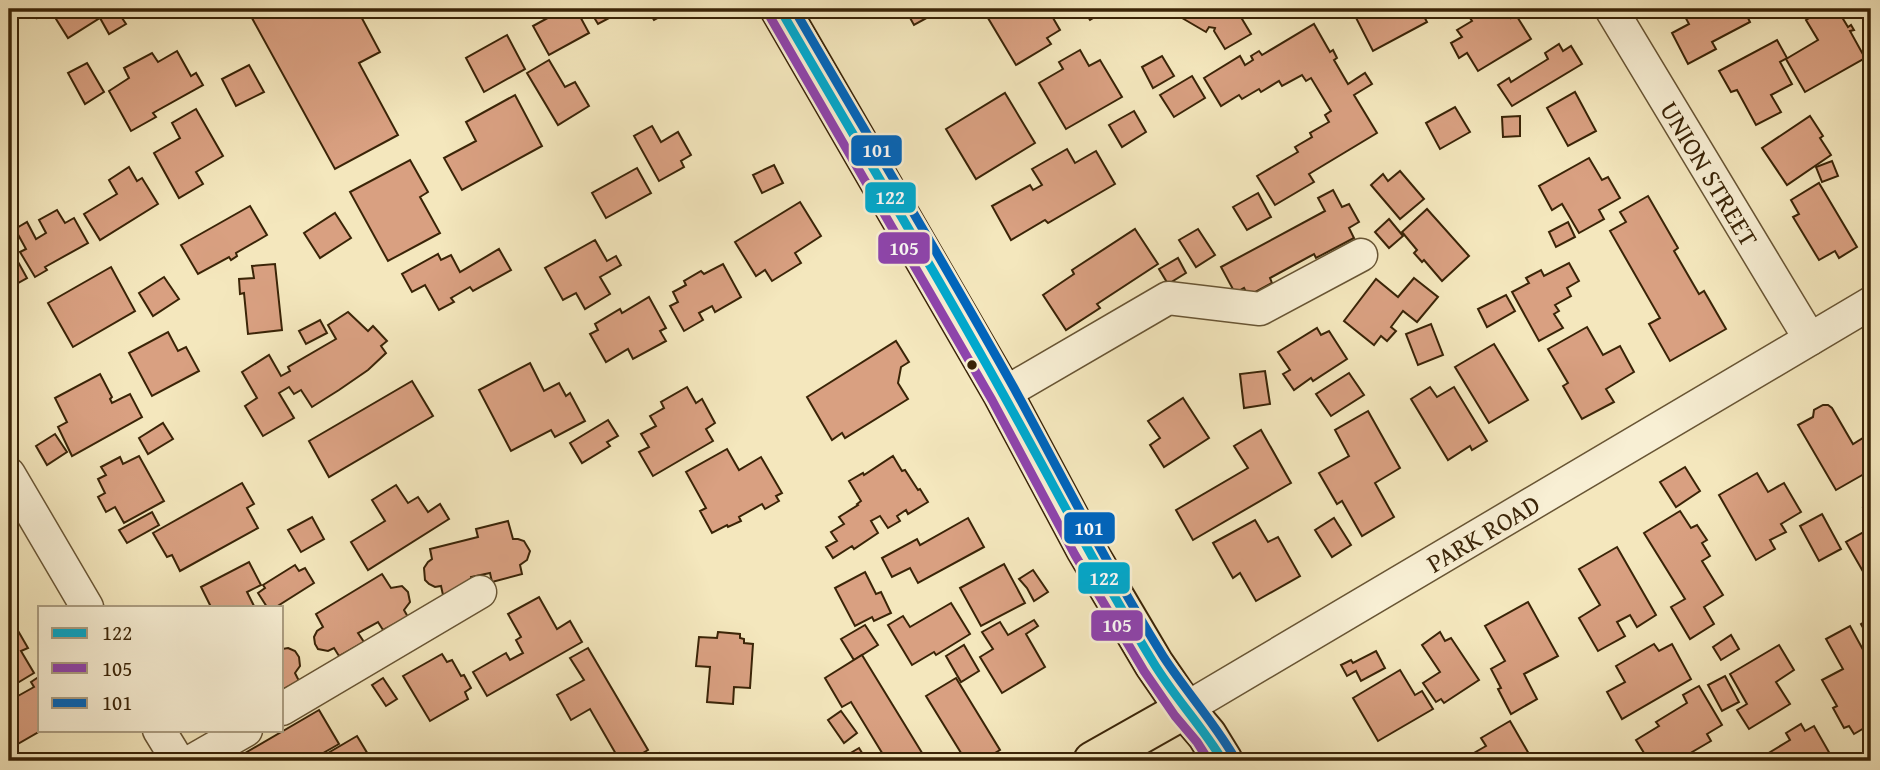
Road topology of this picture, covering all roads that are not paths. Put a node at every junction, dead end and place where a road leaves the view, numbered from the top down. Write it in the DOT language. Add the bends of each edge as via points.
graph roads {
  1 [pos="780,9"];
  2 [pos="1611,9"];
  3 [pos="1361,255"];
  4 [pos="1871,303"];
  5 [pos="1810,339"];
  6 [pos="1003,394"];
  7 [pos="9,474"];
  8 [pos="480,592"];
  9 [pos="86,606"];
  10 [pos="284,708"];
  11 [pos="1185,709"];
  12 [pos="160,732"];
  13 [pos="243,732"];
  14 [pos="178,761"];
  15 [pos="192,761"];
  16 [pos="1093,761"];
  17 [pos="1223,761"];
  1 -- 6 [label="main road"];
  2 -- 5 [label="street, UNION STREET"];
  3 -- 6 [label="street" via="1260,309 1168,298"];
  4 -- 5 [label="street, PARK ROAD"];
  5 -- 11 [label="street, PARK ROAD"];
  6 -- 11 [label="main road" via="1086,549"];
  7 -- 9 [label="street"];
  8 -- 10 [label="street"];
  11 -- 16 [label="main road, PARK ROAD"];
  11 -- 17 [label="main road"];
  12 -- 14 [label="street"];
  13 -- 15 [label="street"];
}
